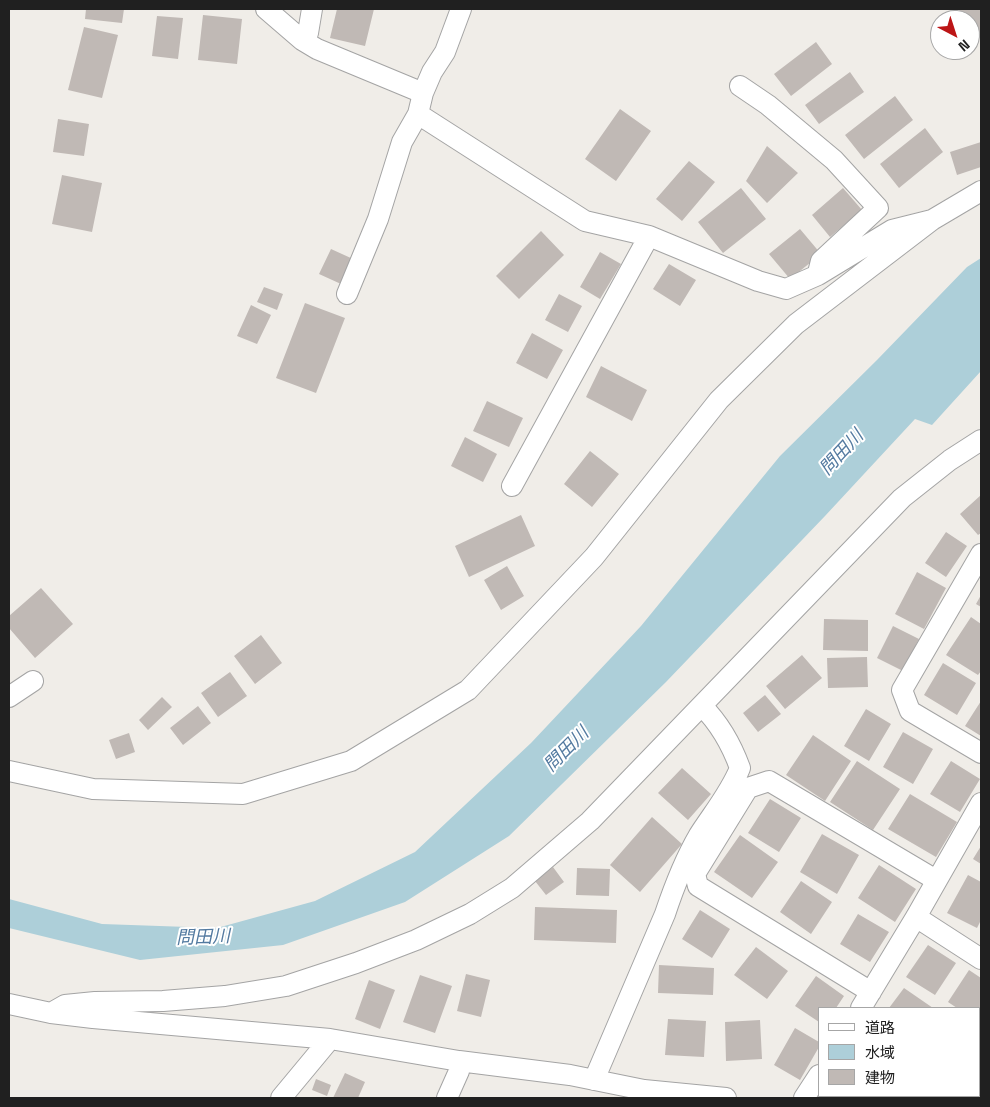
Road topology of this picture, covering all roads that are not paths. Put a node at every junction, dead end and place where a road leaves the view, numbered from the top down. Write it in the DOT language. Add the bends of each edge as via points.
graph roads {
  1 [pos="266,9"];
  2 [pos="312,9"];
  3 [pos="461,9"];
  4 [pos="302,40"];
  5 [pos="740,86"];
  6 [pos="423,93"];
  7 [pos="418,114"];
  8 [pos="981,191"];
  9 [pos="932,220"];
  10 [pos="649,236"];
  11 [pos="818,275"];
  12 [pos="348,294"];
  13 [pos="981,440"];
  14 [pos="512,486"];
  15 [pos="981,554"];
  16 [pos="34,681"];
  17 [pos="9,697"];
  18 [pos="702,706"];
  19 [pos="981,754"];
  20 [pos="9,771"];
  21 [pos="981,803"];
  22 [pos="936,880"];
  23 [pos="916,918"];
  24 [pos="981,959"];
  25 [pos="866,1000"];
  26 [pos="9,1004"];
  27 [pos="51,1013"];
  28 [pos="330,1040"];
  29 [pos="459,1061"];
  30 [pos="818,1077"];
  31 [pos="602,1087"];
  32 [pos="960,1097"];
  33 [pos="281,1098"];
  34 [pos="447,1098"];
  35 [pos="726,1098"];
  36 [pos="804,1098"];
  37 [pos="938,1098"];
  1 -- 4 [label="street"];
  2 -- 4 [label="street" via="308,33"];
  3 -- 6 [label="street" via="445,52"];
  4 -- 6 [label="street"];
  5 -- 11 [label="street" via="834,160 878,208 820,260"];
  6 -- 7 [label="street"];
  7 -- 10 [label="street" via="585,221"];
  7 -- 12 [label="street" via="402,142 378,219"];
  8 -- 9 [label="street"];
  9 -- 11 [label="street" via="892,230"];
  9 -- 20 [label="street" via="796,324 719,400 594,557 468,690 351,761 243,794 93,789"];
  10 -- 11 [label="street" via="758,281 786,289"];
  10 -- 14 [label="street"];
  13 -- 18 [label="street" via="902,498"];
  15 -- 19 [label="street" via="902,690 910,711"];
  16 -- 17 [label="street"];
  18 -- 27 [label="street" via="590,822 512,888 470,914 416,940 286,986 225,996 65,1005"];
  18 -- 31 [label="street" via="734,752 740,768 698,836 673,889"];
  21 -- 22 [label="street"];
  22 -- 23 [label="street"];
  22 -- 25 [label="street" via="768,781 748,788 695,874 698,886"];
  23 -- 24 [label="street"];
  23 -- 25 [label="street"];
  26 -- 27 [label="street"];
  27 -- 28 [label="street"];
  28 -- 29 [label="street"];
  28 -- 33 [label="street"];
  29 -- 31 [label="street" via="570,1075"];
  29 -- 34 [label="street" via="459,1071"];
  30 -- 36 [label="street"];
  31 -- 35 [label="street"];
  32 -- 37 [label="street"];
}
